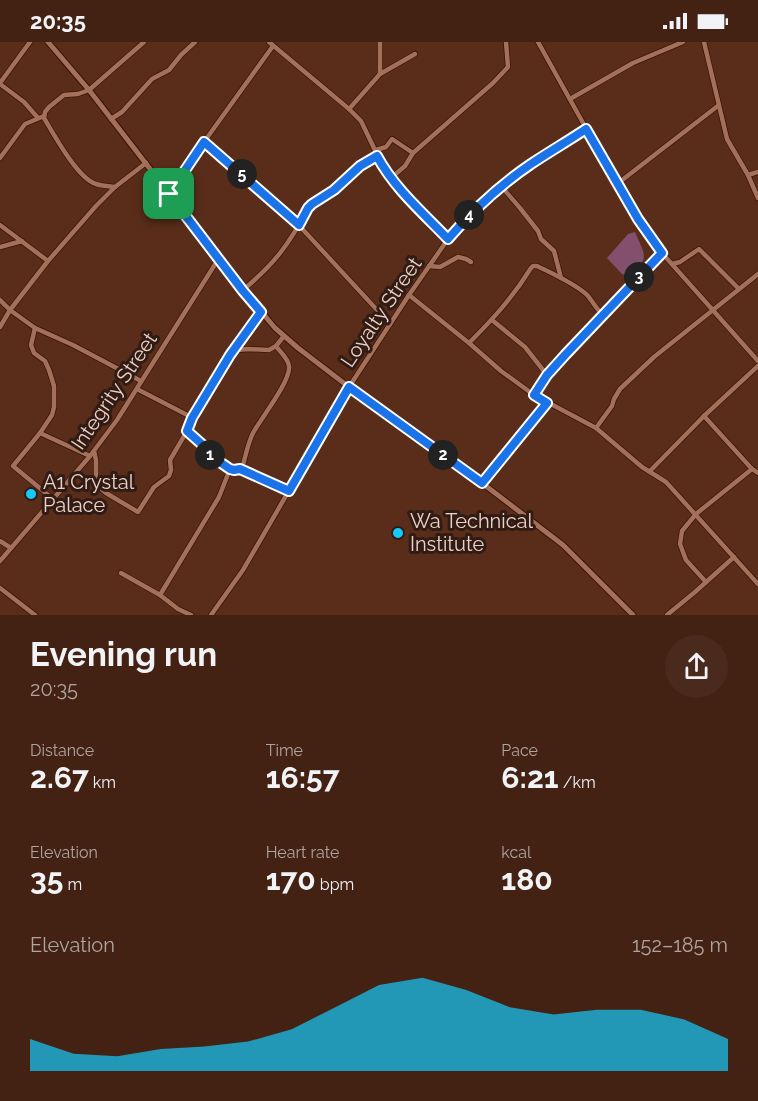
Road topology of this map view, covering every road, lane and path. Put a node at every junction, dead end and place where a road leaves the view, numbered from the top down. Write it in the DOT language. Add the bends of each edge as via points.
graph roads {
  1 [pos="30,42"];
  2 [pos="131,42"];
  3 [pos="144,42"];
  4 [pos="195,42"];
  5 [pos="380,42"];
  6 [pos="506,42"];
  7 [pos="538,42"];
  8 [pos="683,42"];
  9 [pos="704,42"];
  10 [pos="52,43"];
  11 [pos="271,44"];
  12 [pos="137,48"];
  13 [pos="415,54"];
  14 [pos="380,74"];
  15 [pos="0,83"];
  16 [pos="89,90"];
  17 [pos="570,99"];
  18 [pos="719,105"];
  19 [pos="349,109"];
  20 [pos="45,115"];
  21 [pos="38,118"];
  22 [pos="111,119"];
  23 [pos="586,129"];
  24 [pos="204,142"];
  25 [pos="376,153"];
  26 [pos="414,153"];
  27 [pos="0,158"];
  28 [pos="146,163"];
  29 [pos="758,172"];
  30 [pos="747,175"];
  31 [pos="391,178"];
  32 [pos="617,184"];
  33 [pos="501,186"];
  34 [pos="115,187"];
  35 [pos="169,194"];
  36 [pos="758,198"];
  37 [pos="0,225"];
  38 [pos="299,225"];
  39 [pos="448,239"];
  40 [pos="22,242"];
  41 [pos="0,247"];
  42 [pos="662,253"];
  43 [pos="219,258"];
  44 [pos="48,261"];
  45 [pos="471,262"];
  46 [pos="672,264"];
  47 [pos="429,266"];
  48 [pos="758,274"];
  49 [pos="561,278"];
  50 [pos="739,289"];
  51 [pos="243,291"];
  52 [pos="408,296"];
  53 [pos="0,300"];
  54 [pos="10,310"];
  55 [pos="714,310"];
  56 [pos="261,312"];
  57 [pos="603,315"];
  58 [pos="492,320"];
  59 [pos="390,324"];
  60 [pos="0,327"];
  61 [pos="35,328"];
  62 [pos="284,336"];
  63 [pos="469,343"];
  64 [pos="276,346"];
  65 [pos="230,355"];
  66 [pos="757,358"];
  67 [pos="758,366"];
  68 [pos="547,375"];
  69 [pos="141,381"];
  70 [pos="349,387"];
  71 [pos="137,389"];
  72 [pos="534,395"];
  73 [pos="547,403"];
  74 [pos="704,416"];
  75 [pos="192,418"];
  76 [pos="596,428"];
  77 [pos="187,431"];
  78 [pos="40,433"];
  79 [pos="92,453"];
  80 [pos="230,469"];
  81 [pos="240,469"];
  82 [pos="752,469"];
  83 [pos="650,471"];
  84 [pos="758,473"];
  85 [pos="482,483"];
  86 [pos="289,491"];
  87 [pos="53,499"];
  88 [pos="696,514"];
  89 [pos="0,541"];
  90 [pos="11,548"];
  91 [pos="734,557"];
  92 [pos="0,561"];
  93 [pos="121,573"];
  94 [pos="706,582"];
  95 [pos="758,584"];
  96 [pos="0,588"];
  97 [pos="160,596"];
  98 [pos="35,615"];
  99 [pos="191,615"];
  100 [pos="211,615"];
  101 [pos="633,615"];
  102 [pos="667,615"];
  1 -- 15 [label="street"];
  2 -- 12 [label="street"];
  3 -- 12 [label="street"];
  4 -- 22 [label="street" via="169,70 152,79"];
  5 -- 14 [label="street"];
  6 -- 26 [label="street" via="508,67"];
  7 -- 17 [label="street"];
  8 -- 17 [label="street" via="633,63"];
  9 -- 18 [label="street"];
  10 -- 16 [label="street"];
  11 -- 19 [label="street"];
  11 -- 24 [label="street"];
  12 -- 16 [label="street"];
  13 -- 14 [label="street"];
  14 -- 19 [label="street"];
  15 -- 21 [label="street"];
  16 -- 20 [label="street" via="64,94"];
  16 -- 22 [label="street"];
  17 -- 23 [label="street"];
  18 -- 30 [label="street" via="727,139"];
  18 -- 32 [label="street"];
  19 -- 25 [label="street" via="361,122"];
  20 -- 21 [label="street"];
  20 -- 34 [label="street" via="60,145 83,176 95,184"];
  21 -- 27 [label="street" via="25,124"];
  22 -- 28 [label="street"];
  23 -- 32 [label="street"];
  23 -- 33 [label="street, Loyalty Street"];
  24 -- 35 [label="street"];
  24 -- 38 [label="street"];
  25 -- 26 [label="street" via="392,139"];
  25 -- 31 [label="street"];
  25 -- 38 [label="street" via="312,204"];
  26 -- 31 [label="street"];
  28 -- 34 [label="street"];
  28 -- 35 [label="street"];
  29 -- 30 [label="street"];
  30 -- 36 [label="street"];
  31 -- 39 [label="street"];
  32 -- 42 [label="street"];
  33 -- 39 [label="street, Loyalty Street"];
  33 -- 49 [label="street" via="554,251"];
  34 -- 44 [label="street"];
  35 -- 43 [label="street"];
  37 -- 40 [label="street"];
  38 -- 51 [label="street" via="278,258"];
  38 -- 59 [label="street"];
  39 -- 47 [label="street, Loyalty Street"];
  40 -- 41 [label="street"];
  40 -- 44 [label="street"];
  42 -- 46 [label="street"];
  42 -- 57 [label="street"];
  43 -- 51 [label="street"];
  43 -- 69 [label="street, Integrity Street"];
  44 -- 54 [label="street"];
  45 -- 47 [label="street" via="458,257 440,267"];
  46 -- 50 [label="street" via="699,249"];
  46 -- 55 [label="street"];
  47 -- 52 [label="street, Loyalty Street"];
  48 -- 50 [label="street"];
  49 -- 57 [label="street" via="587,295"];
  49 -- 58 [label="street" via="533,266"];
  50 -- 55 [label="street"];
  51 -- 56 [label="street"];
  52 -- 59 [label="street, Loyalty Street"];
  52 -- 63 [label="street"];
  53 -- 54 [label="street"];
  54 -- 60 [label="street"];
  54 -- 61 [label="street"];
  55 -- 66 [label="street"];
  55 -- 76 [label="street" via="620,389"];
  56 -- 62 [label="street"];
  56 -- 65 [label="street"];
  57 -- 68 [label="street"];
  58 -- 63 [label="street"];
  58 -- 68 [label="street" via="525,347"];
  59 -- 70 [label="street, Loyalty Street"];
  61 -- 69 [label="street"];
  61 -- 78 [label="street" via="31,345 45,361 54,386 52,415"];
  62 -- 64 [label="street"];
  62 -- 70 [label="street"];
  63 -- 72 [label="street"];
  64 -- 65 [label="street" via="238,350"];
  64 -- 81 [label="street" via="286,358 287,375 253,434"];
  65 -- 75 [label="street"];
  67 -- 74 [label="street"];
  68 -- 72 [label="street"];
  69 -- 71 [label="street, Integrity Street"];
  70 -- 85 [label="street"];
  70 -- 86 [label="street, Loyalty Street"];
  71 -- 75 [label="street"];
  71 -- 79 [label="street, Integrity Street"];
  72 -- 73 [label="street"];
  73 -- 76 [label="street"];
  73 -- 85 [label="street"];
  74 -- 82 [label="street"];
  74 -- 83 [label="street"];
  75 -- 77 [label="street"];
  76 -- 83 [label="street"];
  77 -- 79 [label="street" via="170,460 169,476 154,487 138,512 96,484 96,459"];
  77 -- 80 [label="street"];
  78 -- 79 [label="street"];
  78 -- 87 [label="street" via="14,466"];
  79 -- 87 [label="street, Integrity Street"];
  80 -- 81 [label="street"];
  80 -- 97 [label="street" via="219,498"];
  81 -- 86 [label="street"];
  82 -- 84 [label="street"];
  82 -- 88 [label="street"];
  83 -- 88 [label="street"];
  85 -- 101 [label="street" via="562,545"];
  86 -- 100 [label="street, Loyalty Street" via="243,570"];
  87 -- 90 [label="street, Integrity Street"];
  88 -- 91 [label="street"];
  88 -- 94 [label="street" via="682,531 680,544 686,560"];
  89 -- 90 [label="street"];
  90 -- 92 [label="street, Integrity Street"];
  91 -- 94 [label="street"];
  91 -- 95 [label="street"];
  93 -- 97 [label="street"];
  94 -- 102 [label="street"];
  96 -- 98 [label="street"];
  97 -- 99 [label="street"];
}
